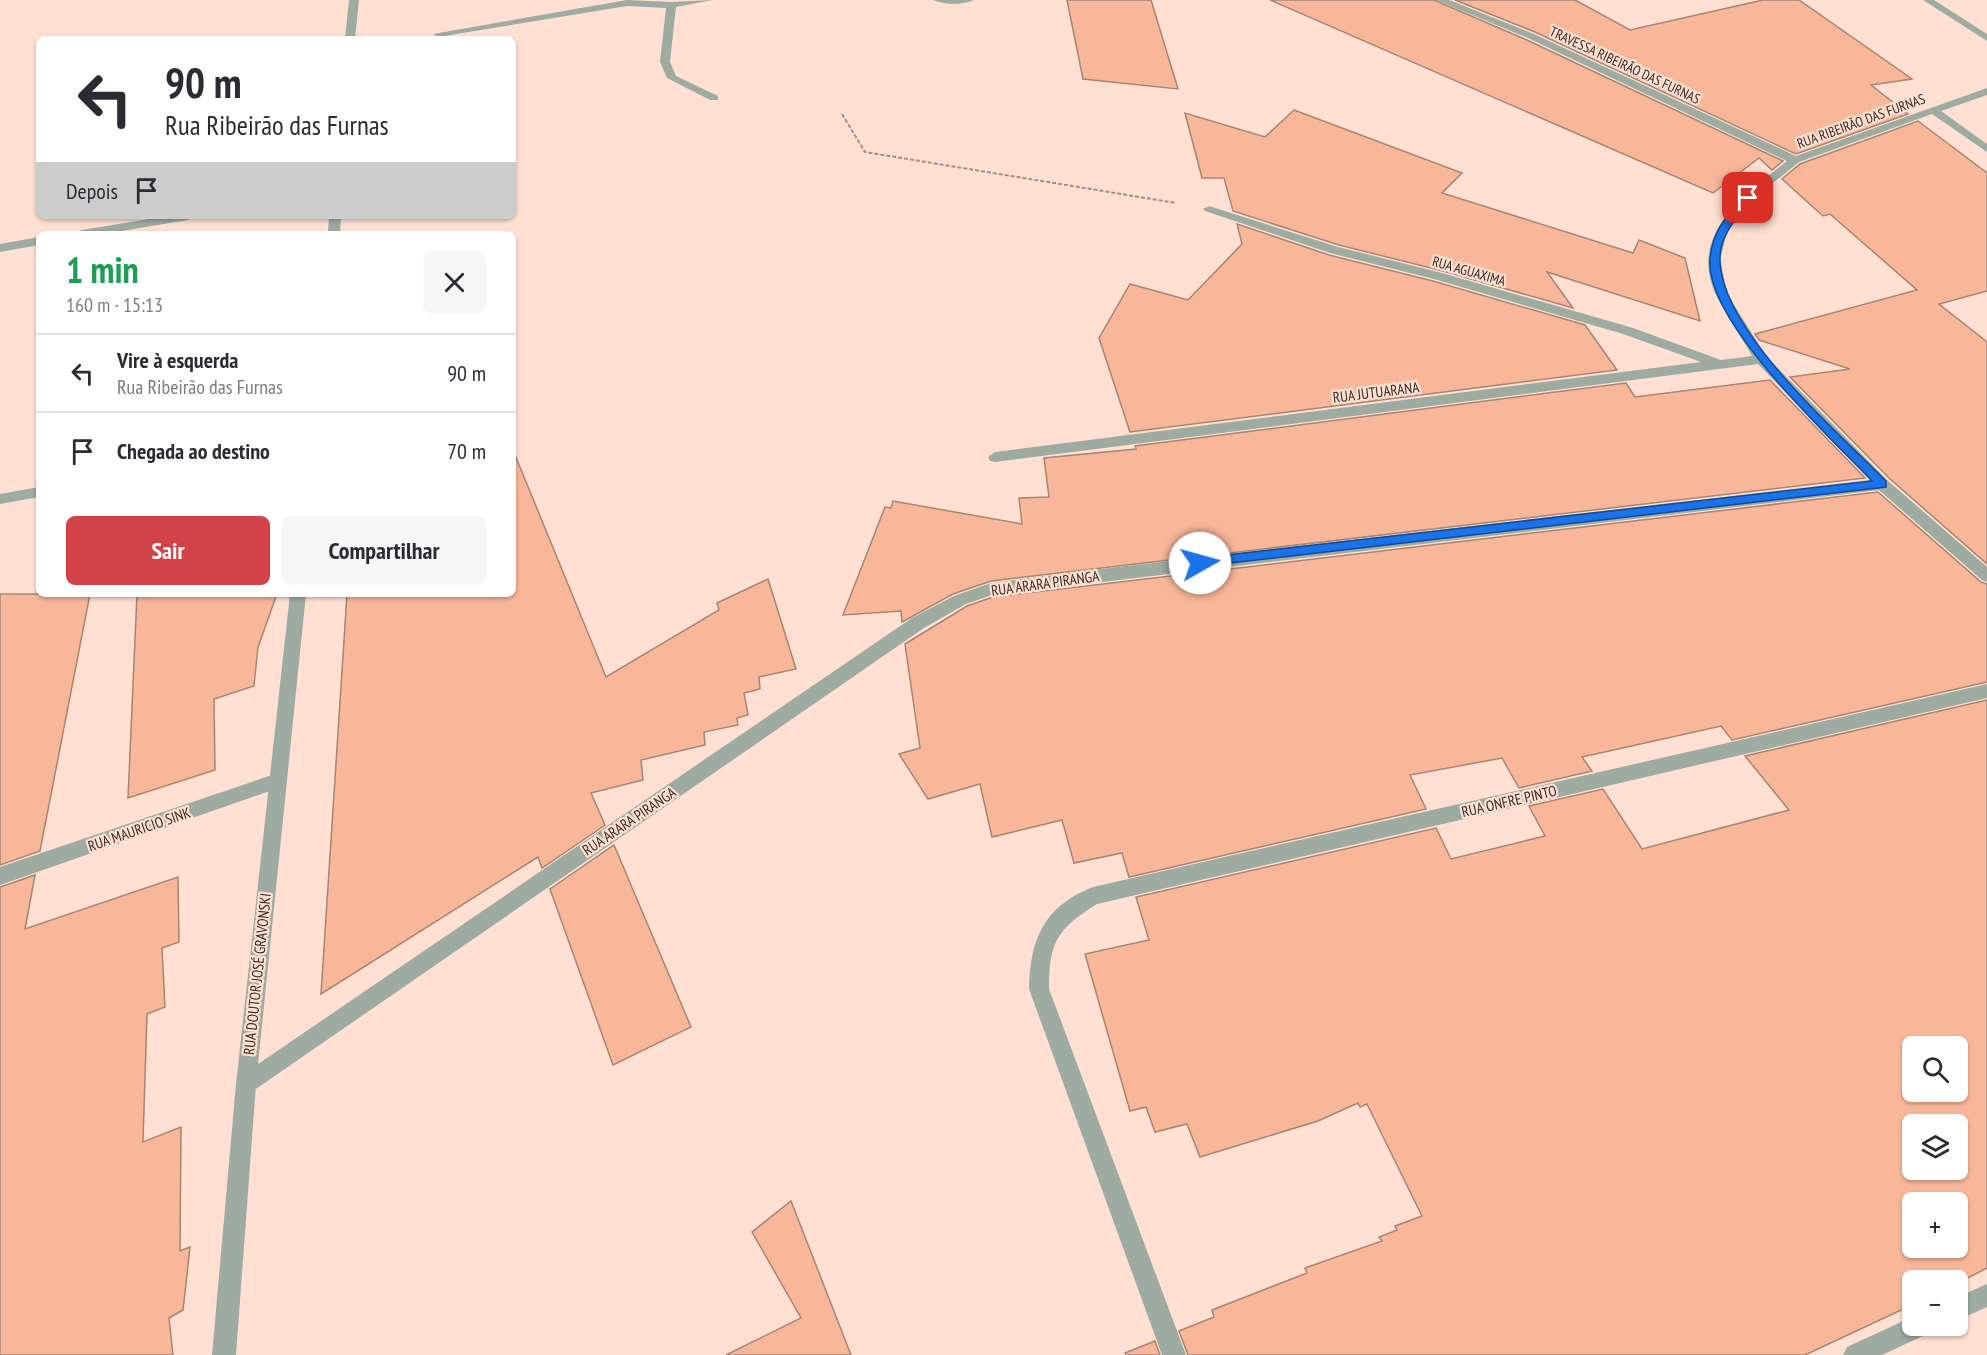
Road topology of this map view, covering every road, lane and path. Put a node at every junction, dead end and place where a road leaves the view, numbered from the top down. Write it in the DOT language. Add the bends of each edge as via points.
graph roads {
  1 [pos="354,0"];
  2 [pos="708,0"];
  3 [pos="939,0"];
  4 [pos="968,0"];
  5 [pos="1441,0"];
  6 [pos="1928,0"];
  7 [pos="671,5"];
  8 [pos="438,34"];
  9 [pos="350,36"];
  10 [pos="1987,38"];
  11 [pos="1987,91"];
  12 [pos="714,98"];
  13 [pos="1934,111"];
  14 [pos="842,114"];
  15 [pos="1987,149"];
  16 [pos="1796,160"];
  17 [pos="1209,209"];
  18 [pos="170,219"];
  19 [pos="100,231"];
  20 [pos="36,242"];
  21 [pos="0,248"];
  22 [pos="1761,359"];
  23 [pos="1720,364"];
  24 [pos="995,457"];
  25 [pos="1882,484"];
  26 [pos="36,493"];
  27 [pos="0,499"];
  28 [pos="1987,576"];
  29 [pos="298,597"];
  30 [pos="1987,691"];
  31 [pos="278,781"];
  32 [pos="0,876"];
  33 [pos="246,1084"];
  34 [pos="1987,1295"];
  35 [pos="1968,1304"];
  36 [pos="1902,1334"];
  37 [pos="224,1355"];
  38 [pos="1174,1355"];
  39 [pos="1855,1355"];
  1 -- 9 [label="street"];
  2 -- 7 [label="street"];
  3 -- 4 [label="street"];
  5 -- 16 [label="street, TRAVESSA RIBEIRÃO DAS FURNAS" via="1531,36"];
  6 -- 10 [label="street"];
  7 -- 8 [label="street" via="627,3"];
  7 -- 12 [label="street" via="665,62 672,78"];
  11 -- 13 [label="street, RUA RIBEIRÃO DAS FURNAS"];
  13 -- 15 [label="street"];
  13 -- 16 [label="street, RUA RIBEIRÃO DAS FURNAS"];
  14 -- 17 [label="path" via="865,152"];
  16 -- 22 [label="street, RUA RIBEIRÃO DAS FURNAS" via="1748,198 1722,227 1714,260 1722,295"];
  17 -- 23 [label="street, RUA AGUAXIMA" via="1334,250 1628,331"];
  18 -- 19 [label="street"];
  20 -- 21 [label="street"];
  22 -- 23 [label="street, RUA JUTUARANA"];
  22 -- 25 [label="street, RUA RIBEIRÃO DAS FURNAS"];
  23 -- 24 [label="street, RUA JUTUARANA"];
  25 -- 28 [label="street, RUA RIBEIRÃO DAS FURNAS"];
  25 -- 33 [label="street, RUA ARARA PIRANGA" via="1095,575 991,589 960,600 908,630"];
  26 -- 27 [label="street"];
  29 -- 31 [label="street, RUA DOUTOR JOSÉ GRAVONSKI"];
  30 -- 38 [label="street, RUA ONFRE PINTO" via="1093,896 1064,913 1045,936 1039,960 1039,989"];
  31 -- 32 [label="street, RUA MAURICIO SINK"];
  31 -- 33 [label="street, RUA DOUTOR JOSÉ GRAVONSKI"];
  33 -- 37 [label="street, RUA DOUTOR JOSÉ GRAVONSKI"];
  34 -- 35 [label="street"];
  36 -- 39 [label="street"];
}
